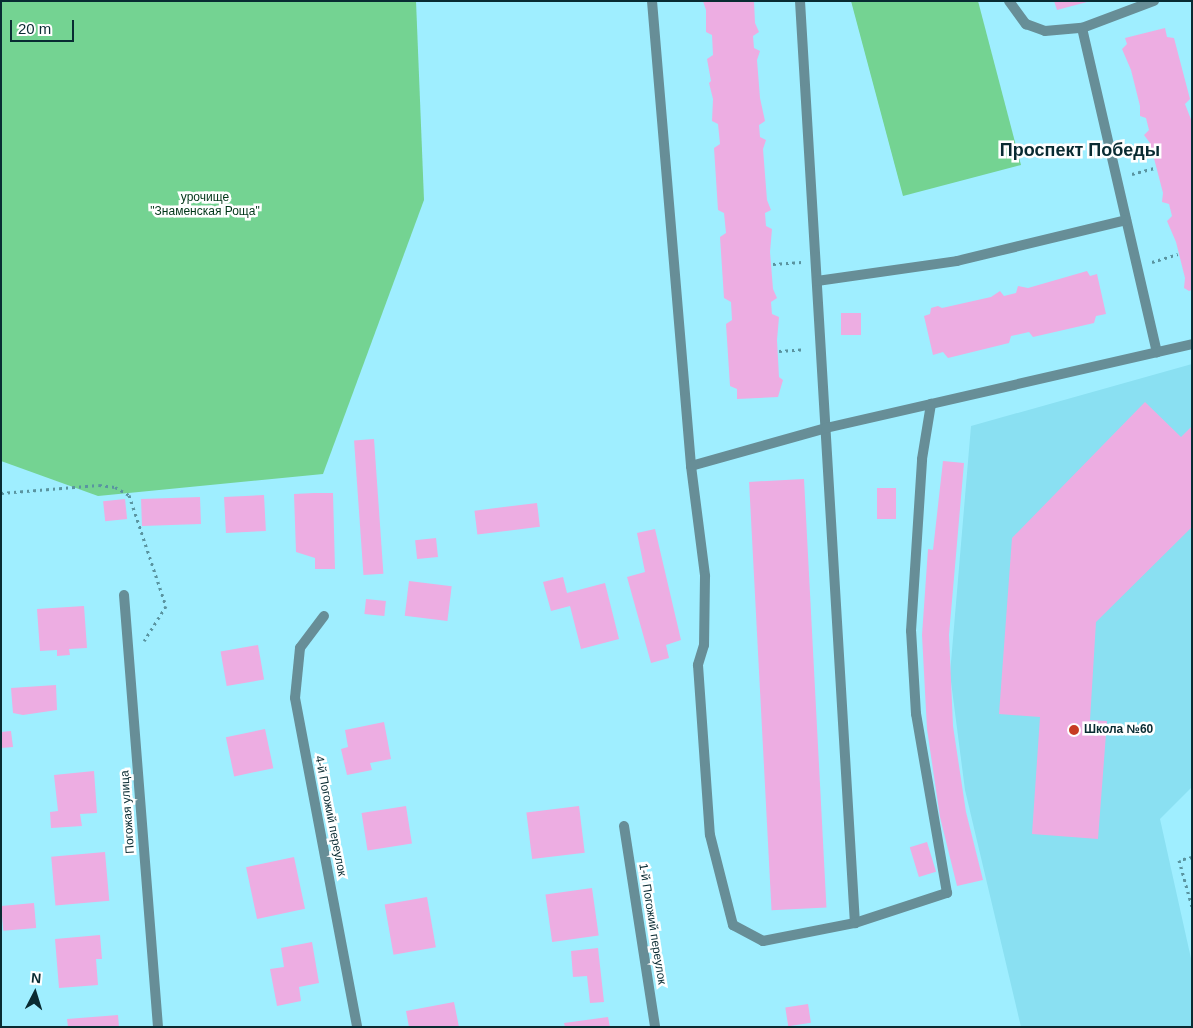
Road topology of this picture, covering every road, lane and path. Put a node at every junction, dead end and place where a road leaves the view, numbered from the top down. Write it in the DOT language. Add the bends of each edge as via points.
graph roads {
  1 [pos="652,1"];
  2 [pos="800,1"];
  3 [pos="1010,1"];
  4 [pos="1154,1"];
  5 [pos="1133,5"];
  6 [pos="1082,28"];
  7 [pos="1155,168"];
  8 [pos="1117,178"];
  9 [pos="1126,220"];
  10 [pos="1178,254"];
  11 [pos="816,261"];
  12 [pos="772,264"];
  13 [pos="1137,266"];
  14 [pos="817,281"];
  15 [pos="1192,344"];
  16 [pos="821,348"];
  17 [pos="779,351"];
  18 [pos="1157,352"];
  19 [pos="931,404"];
  20 [pos="826,428"];
  21 [pos="691,466"];
  22 [pos="1,493"];
  23 [pos="124,595"];
  24 [pos="324,616"];
  25 [pos="128,650"];
  26 [pos="624,826"];
  27 [pos="1192,857"];
  28 [pos="1192,907"];
  29 [pos="855,923"];
  30 [pos="158,1027"];
  31 [pos="357,1027"];
  32 [pos="655,1027"];
  1 -- 21 [label="street"];
  2 -- 11 [label="street"];
  3 -- 6 [label="street" via="1026,24 1044,31"];
  4 -- 5 [label="street"];
  5 -- 6 [label="street"];
  6 -- 8 [label="street"];
  7 -- 8 [label="path"];
  8 -- 9 [label="street"];
  9 -- 13 [label="street"];
  9 -- 14 [label="street" via="957,261"];
  10 -- 13 [label="path"];
  11 -- 12 [label="path"];
  11 -- 14 [label="street"];
  13 -- 18 [label="street"];
  14 -- 16 [label="street"];
  15 -- 18 [label="street"];
  16 -- 17 [label="path"];
  16 -- 20 [label="street"];
  18 -- 19 [label="street"];
  19 -- 20 [label="street"];
  19 -- 29 [label="street" via="922,459 911,631 916,714 947,893"];
  20 -- 21 [label="street"];
  20 -- 29 [label="street"];
  21 -- 29 [label="street" via="705,576 704,645 698,665 702,762 710,835 733,924 763,941"];
  22 -- 25 [label="path" via="115,487 129,495 166,606 143,642"];
  23 -- 25 [label="street, Погожая улица"];
  24 -- 31 [label="street, 4-й Погожий переулок" via="300,648 295,698"];
  25 -- 30 [label="street, Погожая улица"];
  26 -- 32 [label="street, 1-й Погожий переулок"];
  27 -- 28 [label="path" via="1179,860"];
}
